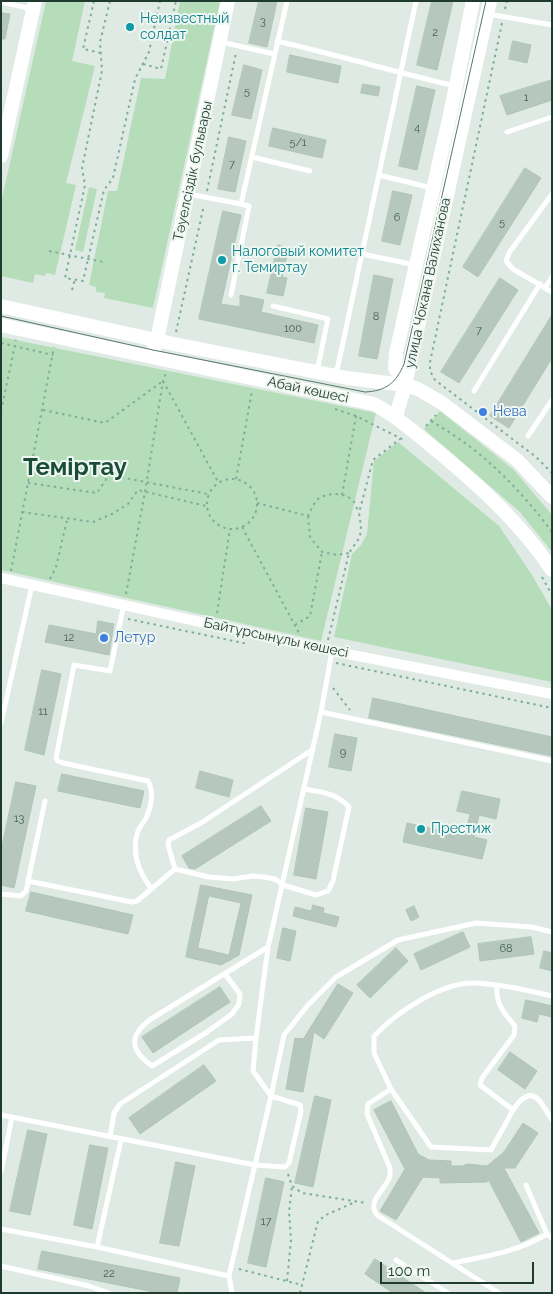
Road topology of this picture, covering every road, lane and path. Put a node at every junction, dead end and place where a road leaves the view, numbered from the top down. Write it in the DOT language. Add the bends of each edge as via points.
graph roads {
  1 [pos="94,1"];
  2 [pos="110,1"];
  3 [pos="160,1"];
  4 [pos="176,1"];
  5 [pos="228,1"];
  6 [pos="287,1"];
  7 [pos="416,1"];
  8 [pos="473,1"];
  9 [pos="507,1"];
  10 [pos="1,2"];
  11 [pos="34,5"];
  12 [pos="489,8"];
  13 [pos="503,16"];
  14 [pos="552,26"];
  15 [pos="277,41"];
  16 [pos="220,42"];
  17 [pos="102,53"];
  18 [pos="274,54"];
  19 [pos="142,64"];
  20 [pos="400,74"];
  21 [pos="456,86"];
  22 [pos="552,117"];
  23 [pos="507,132"];
  24 [pos="1,156"];
  25 [pos="252,157"];
  26 [pos="310,171"];
  27 [pos="378,175"];
  28 [pos="433,188"];
  29 [pos="187,194"];
  30 [pos="552,194"];
  31 [pos="242,204"];
  32 [pos="49,251"];
  33 [pos="362,254"];
  34 [pos="70,256"];
  35 [pos="88,259"];
  36 [pos="103,262"];
  37 [pos="416,266"];
  38 [pos="552,277"];
  39 [pos="75,280"];
  40 [pos="543,286"];
  41 [pos="72,290"];
  42 [pos="552,292"];
  43 [pos="231,295"];
  44 [pos="1,306"];
  45 [pos="273,306"];
  46 [pos="1,325"];
  47 [pos="16,335"];
  48 [pos="56,338"];
  49 [pos="157,340"];
  50 [pos="1,343"];
  51 [pos="15,346"];
  52 [pos="396,353"];
  53 [pos="53,355"];
  54 [pos="412,356"];
  55 [pos="148,357"];
  56 [pos="317,372"];
  57 [pos="336,375"];
  58 [pos="370,380"];
  59 [pos="163,381"];
  60 [pos="405,385"];
  61 [pos="258,390"];
  62 [pos="474,391"];
  63 [pos="447,400"];
  64 [pos="552,400"];
  65 [pos="328,406"];
  66 [pos="42,410"];
  67 [pos="1,411"];
  68 [pos="356,416"];
  69 [pos="396,416"];
  70 [pos="432,420"];
  71 [pos="419,435"];
  72 [pos="528,436"];
  73 [pos="400,438"];
  74 [pos="552,473"];
  75 [pos="236,479"];
  76 [pos="147,482"];
  77 [pos="28,483"];
  78 [pos="218,483"];
  79 [pos="145,492"];
  80 [pos="208,494"];
  81 [pos="342,495"];
  82 [pos="552,498"];
  83 [pos="256,504"];
  84 [pos="206,506"];
  85 [pos="22,512"];
  86 [pos="359,513"];
  87 [pos="308,516"];
  88 [pos="68,520"];
  89 [pos="242,527"];
  90 [pos="230,529"];
  91 [pos="552,532"];
  92 [pos="322,552"];
  93 [pos="349,553"];
  94 [pos="546,572"];
  95 [pos="5,578"];
  96 [pos="32,584"];
  97 [pos="46,587"];
  98 [pos="552,595"];
  99 [pos="124,604"];
  100 [pos="217,613"];
  101 [pos="295,625"];
  102 [pos="322,638"];
  103 [pos="305,645"];
  104 [pos="332,651"];
  105 [pos="327,680"];
  106 [pos="552,694"];
  107 [pos="321,712"];
  108 [pos="358,720"];
  109 [pos="1,723"];
  110 [pos="312,750"];
  111 [pos="552,761"];
  112 [pos="304,790"];
  113 [pos="45,800"];
  114 [pos="175,869"];
  115 [pos="28,881"];
  116 [pos="283,885"];
  117 [pos="151,888"];
  118 [pos="1,894"];
  119 [pos="552,932"];
  120 [pos="268,947"];
  121 [pos="224,974"];
  122 [pos="497,985"];
  123 [pos="552,996"];
  124 [pos="256,1038"];
  125 [pos="392,1089"];
  126 [pos="271,1096"];
  127 [pos="513,1110"];
  128 [pos="1,1115"];
  129 [pos="12,1117"];
  130 [pos="552,1120"];
  131 [pos="110,1137"];
  132 [pos="121,1140"];
  133 [pos="255,1165"];
  134 [pos="286,1167"];
  135 [pos="1,1172"];
  136 [pos="526,1185"];
  137 [pos="292,1186"];
  138 [pos="355,1202"];
  139 [pos="373,1204"];
  140 [pos="1,1229"];
  141 [pos="547,1234"];
  142 [pos="552,1238"];
  143 [pos="97,1247"];
  144 [pos="396,1260"];
  145 [pos="453,1263"];
  146 [pos="1,1266"];
  147 [pos="231,1267"];
  148 [pos="229,1276"];
  149 [pos="287,1281"];
  150 [pos="302,1285"];
  151 [pos="109,1293"];
  152 [pos="232,1293"];
  153 [pos="300,1293"];
  154 [pos="448,1293"];
  155 [pos="500,1293"];
  1 -- 17 [label="path" via="83,49"];
  2 -- 17 [label="path" via="100,42"];
  3 -- 19 [label="path" via="149,52"];
  4 -- 19 [label="path" via="162,69"];
  5 -- 16 [label="street, Тәуелсіздік бульвары"];
  6 -- 15 [label="lane"];
  7 -- 20 [label="lane"];
  8 -- 21 [label="street, улица Чокана Валиханова"];
  9 -- 13 [label="path"];
  10 -- 11 [label="lane"];
  11 -- 24 [label="street"];
  12 -- 13 [label="lane"];
  12 -- 54 [label="street, улица Чокана Валиханова"];
  13 -- 14 [label="lane"];
  13 -- 63 [label="path" via="430,362 430,371"];
  15 -- 18 [label="lane"];
  15 -- 20 [label="lane"];
  16 -- 18 [label="lane"];
  16 -- 29 [label="street, Тәуелсіздік бульвары"];
  17 -- 34 [label="path" via="102,71 82,168 86,186"];
  18 -- 25 [label="lane"];
  19 -- 35 [label="path" via="135,79 113,178 104,190"];
  20 -- 21 [label="lane"];
  20 -- 27 [label="lane"];
  21 -- 28 [label="street, улица Чокана Валиханова"];
  22 -- 23 [label="lane"];
  25 -- 26 [label="lane"];
  25 -- 31 [label="lane"];
  27 -- 28 [label="lane"];
  27 -- 33 [label="lane"];
  28 -- 37 [label="street, улица Чокана Валиханова"];
  29 -- 31 [label="lane"];
  29 -- 49 [label="street, Тәуелсіздік бульвары"];
  30 -- 40 [label="lane" via="509,253 506,262"];
  31 -- 43 [label="lane" via="249,206"];
  32 -- 34 [label="path"];
  33 -- 37 [label="lane"];
  33 -- 57 [label="lane"];
  34 -- 35 [label="path"];
  34 -- 39 [label="path" via="65,278"];
  35 -- 36 [label="path"];
  35 -- 39 [label="path" via="83,281"];
  37 -- 52 [label="street, улица Чокана Валиханова"];
  38 -- 40 [label="lane"];
  39 -- 41 [label="path"];
  40 -- 42 [label="lane"];
  40 -- 62 [label="lane"];
  44 -- 49 [label="street, Абай көшесі"];
  45 -- 56 [label="lane" via="328,319"];
  46 -- 48 [label="street, Абай көшесі"];
  47 -- 51 [label="path"];
  48 -- 53 [label="path"];
  48 -- 55 [label="street, Абай көшесі"];
  49 -- 55 [label="street, Тәуелсіздік бульвары"];
  49 -- 56 [label="street, Абай көшесі"];
  50 -- 51 [label="path"];
  51 -- 53 [label="path"];
  51 -- 67 [label="path"];
  52 -- 58 [label="street" via="385,374"];
  52 -- 60 [label="street, улица Чокана Валиханова" via="395,368"];
  53 -- 66 [label="path"];
  54 -- 60 [label="street, улица Чокана Валиханова"];
  54 -- 63 [label="street" via="414,372"];
  55 -- 69 [label="street, Абай көшесі" via="374,404"];
  56 -- 57 [label="street, Абай көшесі"];
  57 -- 58 [label="street, Абай көшесі"];
  58 -- 60 [label="street, Абай көшесі"];
  59 -- 66 [label="path" via="105,423"];
  59 -- 76 [label="path"];
  59 -- 78 [label="path"];
  60 -- 63 [label="street, Абай көшесі"];
  60 -- 69 [label="street"];
  61 -- 75 [label="path" via="252,389"];
  63 -- 70 [label="path"];
  63 -- 74 [label="path" via="536,457"];
  63 -- 82 [label="street, Абай көшесі" via="517,460"];
  64 -- 72 [label="lane"];
  65 -- 68 [label="path"];
  66 -- 77 [label="path"];
  68 -- 73 [label="path"];
  68 -- 81 [label="path"];
  69 -- 71 [label="street, Абай көшесі"];
  70 -- 71 [label="path"];
  70 -- 91 [label="path" via="493,466"];
  71 -- 73 [label="path" via="412,444"];
  71 -- 94 [label="street, Абай көшесі" via="506,512 529,538"];
  73 -- 86 [label="path" via="373,460"];
  75 -- 78 [label="path"];
  75 -- 83 [label="path" via="250,488"];
  76 -- 77 [label="path" via="109,475 97,493"];
  76 -- 79 [label="path"];
  76 -- 80 [label="path"];
  77 -- 85 [label="path"];
  78 -- 80 [label="path"];
  79 -- 84 [label="path"];
  79 -- 88 [label="path" via="138,490 128,504 93,522"];
  79 -- 99 [label="path"];
  80 -- 84 [label="path"];
  81 -- 86 [label="path" via="354,501"];
  81 -- 87 [label="path" via="331,494 318,499"];
  83 -- 87 [label="path"];
  83 -- 89 [label="path" via="254,516"];
  84 -- 90 [label="path" via="210,518 219,526"];
  85 -- 88 [label="path"];
  85 -- 95 [label="path"];
  86 -- 93 [label="path" via="360,537"];
  87 -- 92 [label="path" via="310,537"];
  88 -- 97 [label="path" via="56,567"];
  89 -- 90 [label="path"];
  89 -- 101 [label="path"];
  90 -- 100 [label="path"];
  92 -- 93 [label="path"];
  92 -- 101 [label="path" via="310,616"];
  93 -- 102 [label="path" via="329,640"];
  94 -- 98 [label="path"];
  95 -- 96 [label="street, Байтұрсынұлы көшесі"];
  96 -- 97 [label="street, Байтұрсынұлы көшесі"];
  96 -- 109 [label="lane"];
  97 -- 99 [label="street, Байтұрсынұлы көшесі"];
  99 -- 103 [label="street, Байтұрсынұлы көшесі"];
  99 -- 117 [label="lane" via="110,671 74,665 56,758 63,763 148,781 152,789 151,804 139,828 136,858 141,874"];
  101 -- 103 [label="path"];
  103 -- 104 [label="street, Байтұрсынұлы көшесі"];
  104 -- 105 [label="lane"];
  104 -- 106 [label="street, Байтұрсынұлы көшесі"];
  105 -- 107 [label="lane"];
  105 -- 108 [label="path"];
  107 -- 108 [label="lane"];
  107 -- 110 [label="lane"];
  108 -- 111 [label="lane"];
  110 -- 112 [label="lane"];
  110 -- 114 [label="lane" via="201,823 169,840"];
  112 -- 116 [label="lane"];
  112 -- 116 [label="lane" via="327,793 342,799 349,807 334,881 328,891 316,895"];
  113 -- 115 [label="lane"];
  114 -- 116 [label="lane" via="209,877 264,877"];
  114 -- 117 [label="lane"];
  115 -- 117 [label="lane" via="132,902"];
  115 -- 118 [label="lane" via="21,896"];
  116 -- 120 [label="lane"];
  119 -- 126 [label="lane" via="476,922 398,940 336,977 308,1004 284,1035"];
  120 -- 121 [label="lane"];
  120 -- 124 [label="lane"];
  121 -- 121 [label="lane" via="142,1025 134,1040 142,1059 152,1066 232,1014 239,1004 240,994"];
  122 -- 123 [label="lane"];
  122 -- 125 [label="lane" via="457,985 428,996 387,1022 374,1036 374,1053"];
  122 -- 127 [label="lane" via="496,996 502,1011 515,1026 514,1035 480,1085"];
  124 -- 126 [label="lane" via="253,1071"];
  124 -- 131 [label="lane" via="219,1040 120,1104 114,1112"];
  125 -- 127 [label="lane" via="431,1147 491,1150"];
  125 -- 139 [label="lane" via="368,1104 367,1114 390,1168 390,1176"];
  126 -- 133 [label="lane"];
  126 -- 134 [label="lane" via="300,1105"];
  127 -- 130 [label="lane" via="520,1100 531,1095 540,1100"];
  128 -- 129 [label="lane"];
  129 -- 131 [label="lane"];
  129 -- 135 [label="lane"];
  131 -- 132 [label="lane"];
  132 -- 133 [label="lane"];
  132 -- 143 [label="lane"];
  133 -- 134 [label="lane"];
  133 -- 147 [label="lane"];
  134 -- 137 [label="path"];
  136 -- 141 [label="lane"];
  137 -- 138 [label="path" via="302,1193"];
  137 -- 149 [label="path"];
  138 -- 139 [label="path"];
  138 -- 150 [label="path" via="318,1221"];
  139 -- 145 [label="lane" via="377,1215"];
  140 -- 143 [label="lane"];
  141 -- 142 [label="lane"];
  141 -- 145 [label="lane" via="513,1250"];
  143 -- 148 [label="lane"];
  144 -- 154 [label="lane"];
  145 -- 155 [label="lane"];
  146 -- 151 [label="lane"];
  147 -- 148 [label="lane"];
  147 -- 149 [label="path"];
  148 -- 152 [label="lane"];
  149 -- 150 [label="path"];
  150 -- 153 [label="path"];
}
